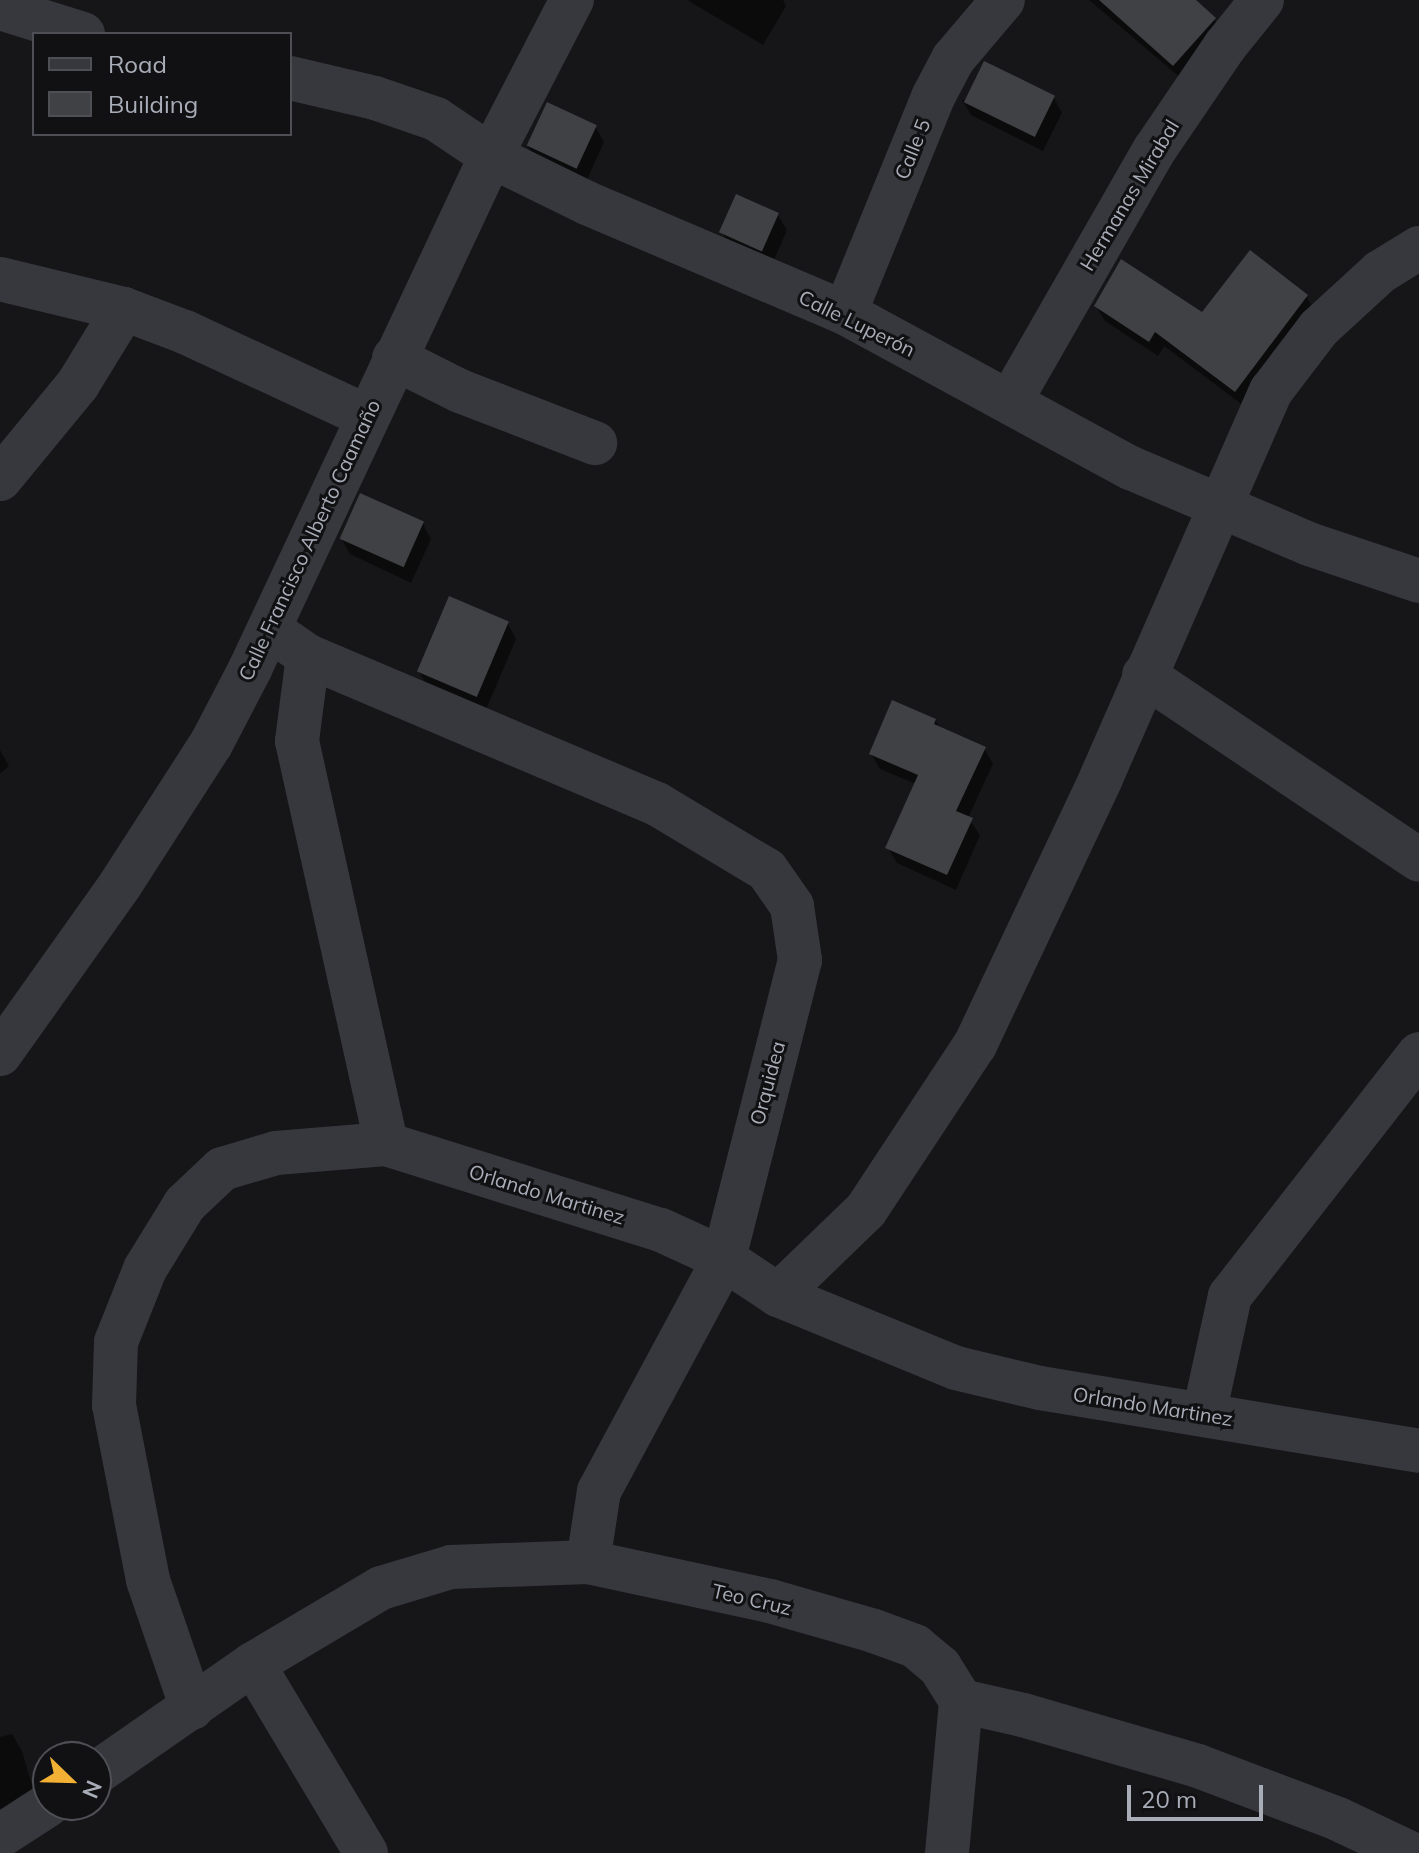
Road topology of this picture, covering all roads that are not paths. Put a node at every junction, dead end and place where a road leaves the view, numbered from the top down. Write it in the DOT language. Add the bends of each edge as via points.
graph roads {
  1 [pos="572,0"];
  2 [pos="1003,0"];
  3 [pos="1262,0"];
  4 [pos="0,8"];
  5 [pos="77,32"];
  6 [pos="292,78"];
  7 [pos="491,156"];
  8 [pos="1419,248"];
  9 [pos="0,279"];
  10 [pos="124,309"];
  11 [pos="845,313"];
  12 [pos="394,358"];
  13 [pos="1011,400"];
  14 [pos="366,416"];
  15 [pos="595,443"];
  16 [pos="0,479"];
  17 [pos="1219,505"];
  18 [pos="1419,581"];
  19 [pos="269,629"];
  20 [pos="308,656"];
  21 [pos="1144,675"];
  22 [pos="1416,849"];
  23 [pos="0,1054"];
  24 [pos="1419,1054"];
  25 [pos="386,1144"];
  26 [pos="724,1259"];
  27 [pos="778,1295"];
  28 [pos="1204,1414"];
  29 [pos="1419,1451"];
  30 [pos="588,1562"];
  31 [pos="253,1664"];
  32 [pos="961,1701"];
  33 [pos="192,1708"];
  34 [pos="112,1762"];
  35 [pos="32,1815"];
  36 [pos="0,1836"];
  37 [pos="366,1853"];
  38 [pos="947,1853"];
  39 [pos="1410,1853"];
  1 -- 7 [label="street, Calle Francisco Alberto Caamaño"];
  2 -- 11 [label="street, Calle 5" via="953,59 933,97"];
  3 -- 13 [label="street, Hermanas Mirabal" via="1155,149"];
  4 -- 5 [label="street"];
  6 -- 7 [label="street, Calle Luperón" via="436,119"];
  7 -- 11 [label="street, Calle Luperón" via="587,203"];
  7 -- 12 [label="street, Calle Francisco Alberto Caamaño"];
  8 -- 17 [label="street" via="1380,272 1319,328 1271,391"];
  9 -- 10 [label="street"];
  10 -- 14 [label="street"];
  10 -- 16 [label="street" via="78,384"];
  11 -- 13 [label="street, Calle Luperón"];
  12 -- 14 [label="street, Calle Francisco Alberto Caamaño"];
  12 -- 15 [label="street" via="460,391"];
  13 -- 17 [label="street, Calle Luperón" via="1131,468"];
  14 -- 19 [label="street, Calle Francisco Alberto Caamaño"];
  17 -- 18 [label="street, Calle Luperón" via="1309,544"];
  17 -- 21 [label="street"];
  19 -- 20 [label="street"];
  19 -- 23 [label="street, Calle Francisco Alberto Caamaño" via="211,744 120,885"];
  20 -- 25 [label="street" via="297,741"];
  20 -- 26 [label="street, Orquidea" via="657,804 767,870 792,906 800,960"];
  21 -- 22 [label="street"];
  21 -- 27 [label="street" via="975,1045 866,1210"];
  24 -- 28 [label="street" via="1230,1296"];
  25 -- 26 [label="street, Orlando Martinez" via="661,1230"];
  25 -- 33 [label="street, Orlando Martinez" via="276,1153 222,1169 185,1204 145,1269 116,1342 114,1405 148,1580"];
  26 -- 27 [label="street, Orlando Martinez"];
  26 -- 30 [label="street, Orquidea" via="599,1491"];
  27 -- 28 [label="street, Orlando Martinez" via="956,1368 1040,1388"];
  28 -- 29 [label="street, Orlando Martinez"];
  30 -- 31 [label="street, Teo Cruz" via="451,1567 381,1588"];
  30 -- 32 [label="street, Teo Cruz" via="770,1601 915,1646 940,1667"];
  31 -- 33 [label="street, Teo Cruz"];
  31 -- 37 [label="street"];
  32 -- 38 [label="street"];
  32 -- 39 [label="street" via="1198,1766 1338,1819"];
  33 -- 34 [label="street, Teo Cruz"];
  35 -- 36 [label="street"];
}
